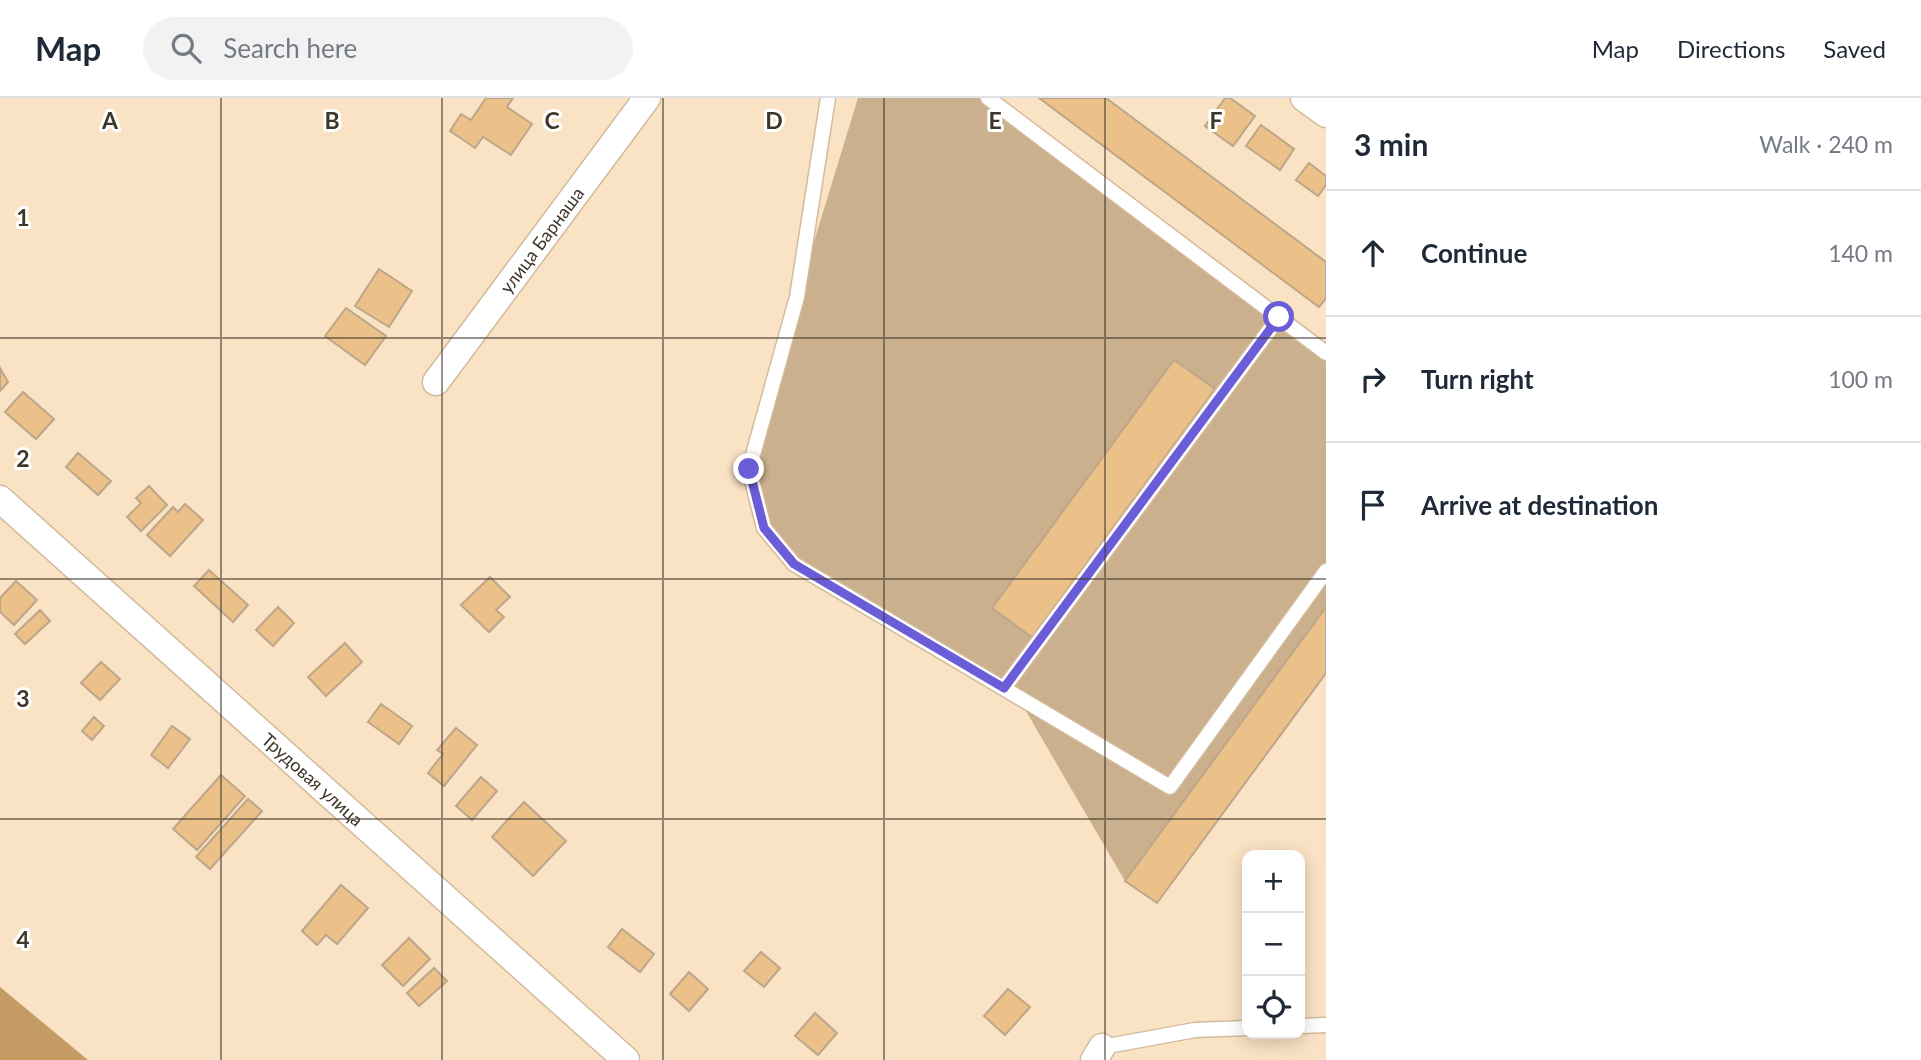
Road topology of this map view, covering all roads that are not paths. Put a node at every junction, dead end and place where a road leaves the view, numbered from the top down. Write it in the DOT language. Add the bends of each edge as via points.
graph roads {
  1 [pos="647,98"];
  2 [pos="828,98"];
  3 [pos="988,98"];
  4 [pos="1304,98"];
  5 [pos="1326,114"];
  6 [pos="1279,317"];
  7 [pos="1326,353"];
  8 [pos="436,382"];
  9 [pos="0,499"];
  10 [pos="1326,571"];
  11 [pos="1004,688"];
  12 [pos="1326,1025"];
  13 [pos="1305,1026"];
  14 [pos="1242,1028"];
  15 [pos="1098,1054"];
  16 [pos="626,1060"];
  1 -- 8 [label="street, улица Барнаша"];
  2 -- 11 [label="lane" via="797,297 749,469 764,528 794,564"];
  3 -- 6 [label="lane"];
  4 -- 5 [label="street"];
  6 -- 7 [label="lane"];
  6 -- 11 [label="lane"];
  9 -- 16 [label="street, Трудовая улица"];
  10 -- 11 [label="lane" via="1170,787"];
  12 -- 13 [label="lane"];
  14 -- 15 [label="lane" via="1195,1030"];
}
